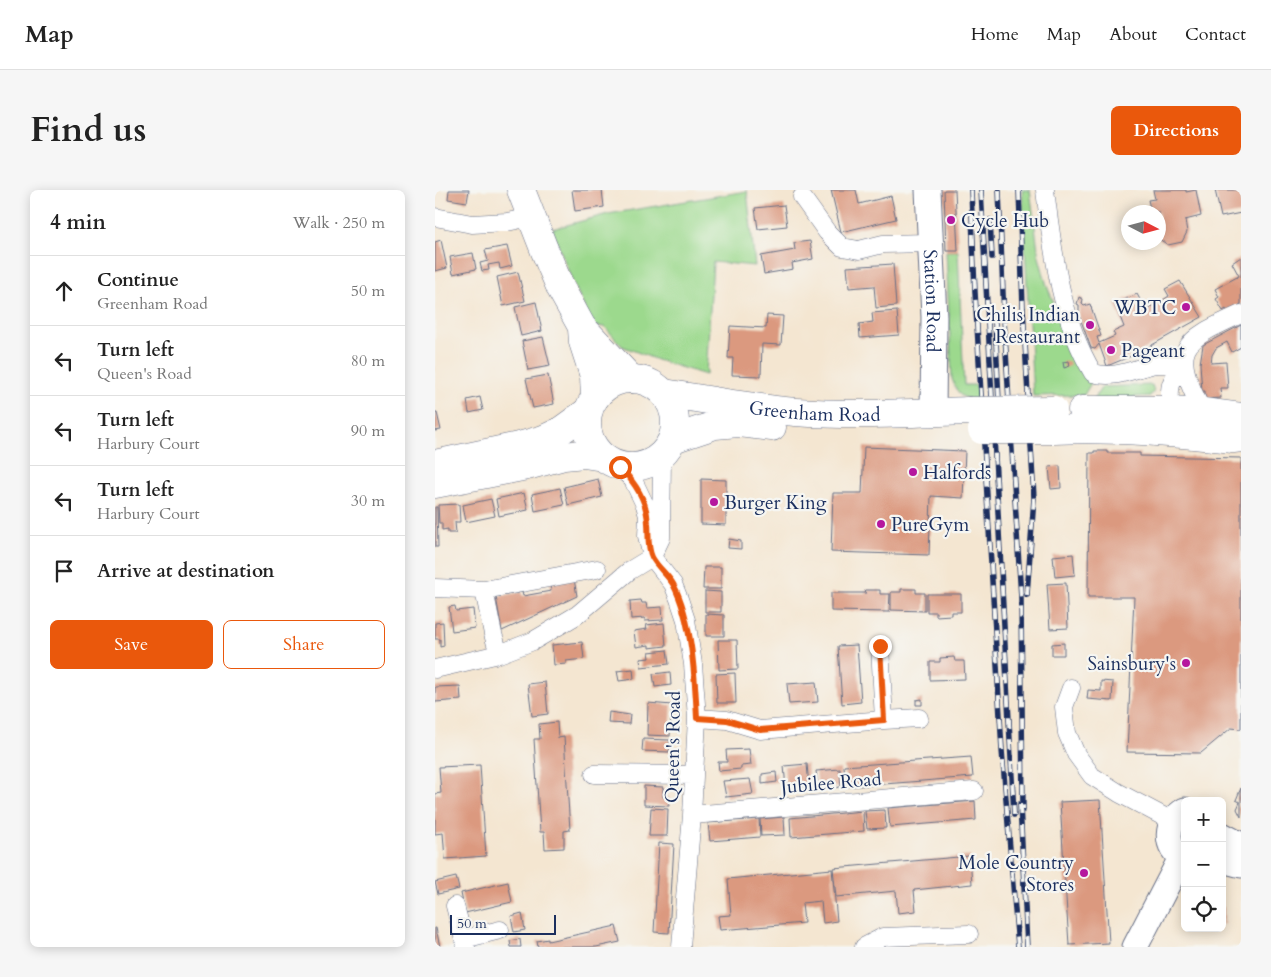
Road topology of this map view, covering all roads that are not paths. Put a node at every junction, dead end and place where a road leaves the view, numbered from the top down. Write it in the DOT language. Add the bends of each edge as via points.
graph roads {
  1 [pos="521,190"];
  2 [pos="928,190"];
  3 [pos="1045,190"];
  4 [pos="802,197"];
  5 [pos="435,217"];
  6 [pos="531,217"];
  7 [pos="929,243"];
  8 [pos="1241,314"];
  9 [pos="582,327"];
  10 [pos="1183,364"];
  11 [pos="631,378"];
  12 [pos="664,393"];
  13 [pos="591,405"];
  14 [pos="1170,410"];
  15 [pos="933,412"];
  16 [pos="1203,412"];
  17 [pos="1241,417"];
  18 [pos="1053,420"];
  19 [pos="969,421"];
  20 [pos="1241,437"];
  21 [pos="668,447"];
  22 [pos="611,462"];
  23 [pos="435,464"];
  24 [pos="435,484"];
  25 [pos="652,557"];
  26 [pos="597,569"];
  27 [pos="435,588"];
  28 [pos="484,590"];
  29 [pos="880,646"];
  30 [pos="499,654"];
  31 [pos="435,669"];
  32 [pos="1071,688"];
  33 [pos="697,718"];
  34 [pos="919,718"];
  35 [pos="884,720"];
  36 [pos="594,774"];
  37 [pos="694,775"];
  38 [pos="974,791"];
  39 [pos="693,815"];
  40 [pos="1179,816"];
  41 [pos="1226,837"];
  42 [pos="1241,845"];
  43 [pos="1181,856"];
  44 [pos="1226,861"];
  45 [pos="1181,862"];
  46 [pos="1241,865"];
  47 [pos="455,906"];
  48 [pos="500,930"];
  49 [pos="969,934"];
  50 [pos="465,943"];
  51 [pos="681,947"];
  52 [pos="864,947"];
  53 [pos="1135,947"];
  1 -- 6 [label="main road"];
  2 -- 7 [label="street, Station Road"];
  3 -- 10 [label="street" via="1060,288 1084,358 1093,373 1127,373 1151,365"];
  4 -- 7 [label="street" via="842,247 859,250 883,244"];
  5 -- 6 [label="street" via="472,224"];
  6 -- 9 [label="main road" via="561,288"];
  7 -- 15 [label="street, Station Road" via="935,317"];
  8 -- 10 [label="street" via="1208,329 1189,343"];
  9 -- 11 [label="main road"];
  9 -- 13 [label="main road" via="583,342 594,376"];
  10 -- 14 [label="street" via="1169,388"];
  10 -- 16 [label="street"];
  11 -- 12 [label="main road" via="649,382"];
  11 -- 13 [label="main road" via="610,384"];
  12 -- 15 [label="main road, Greenham Road" via="796,412"];
  12 -- 21 [label="main road" via="671,403 676,427"];
  13 -- 22 [label="main road" via="587,421 589,436 596,450"];
  13 -- 23 [label="main road" via="559,432 544,439"];
  14 -- 16 [label="main road"];
  14 -- 18 [label="main road"];
  14 -- 20 [label="main road" via="1177,420 1185,424 1228,430"];
  15 -- 19 [label="main road, Greenham Road"];
  16 -- 17 [label="main road"];
  18 -- 19 [label="main road, bridge"];
  18 -- 20 [label="main road" via="1093,428"];
  19 -- 21 [label="main road, Greenham Road" via="822,431 715,425"];
  21 -- 22 [label="main road" via="647,465 638,468"];
  21 -- 25 [label="street" via="661,538"];
  22 -- 24 [label="main road" via="584,454 564,456"];
  22 -- 25 [label="street" via="633,480 645,505"];
  25 -- 30 [label="street" via="629,571 561,625 533,641"];
  25 -- 33 [label="street, Queen's Road" via="673,584 686,620"];
  26 -- 28 [label="street"];
  27 -- 28 [label="street"];
  28 -- 30 [label="street"];
  29 -- 35 [label="street"];
  30 -- 31 [label="street"];
  32 -- 40 [label="street" via="1064,707 1067,732 1076,754 1092,776 1119,793"];
  33 -- 35 [label="street" via="727,720 760,730"];
  33 -- 37 [label="street, Queen's Road"];
  34 -- 35 [label="street"];
  36 -- 37 [label="street"];
  37 -- 39 [label="street, Queen's Road"];
  38 -- 39 [label="street, Jubilee Road"];
  39 -- 51 [label="street, Queen's Road"];
  40 -- 43 [label="street" via="1168,837 1170,845"];
  41 -- 42 [label="street"];
  44 -- 46 [label="street"];
  45 -- 53 [label="street"];
  47 -- 50 [label="street"];
  48 -- 50 [label="street"];
  49 -- 52 [label="street" via="883,937"];
}
